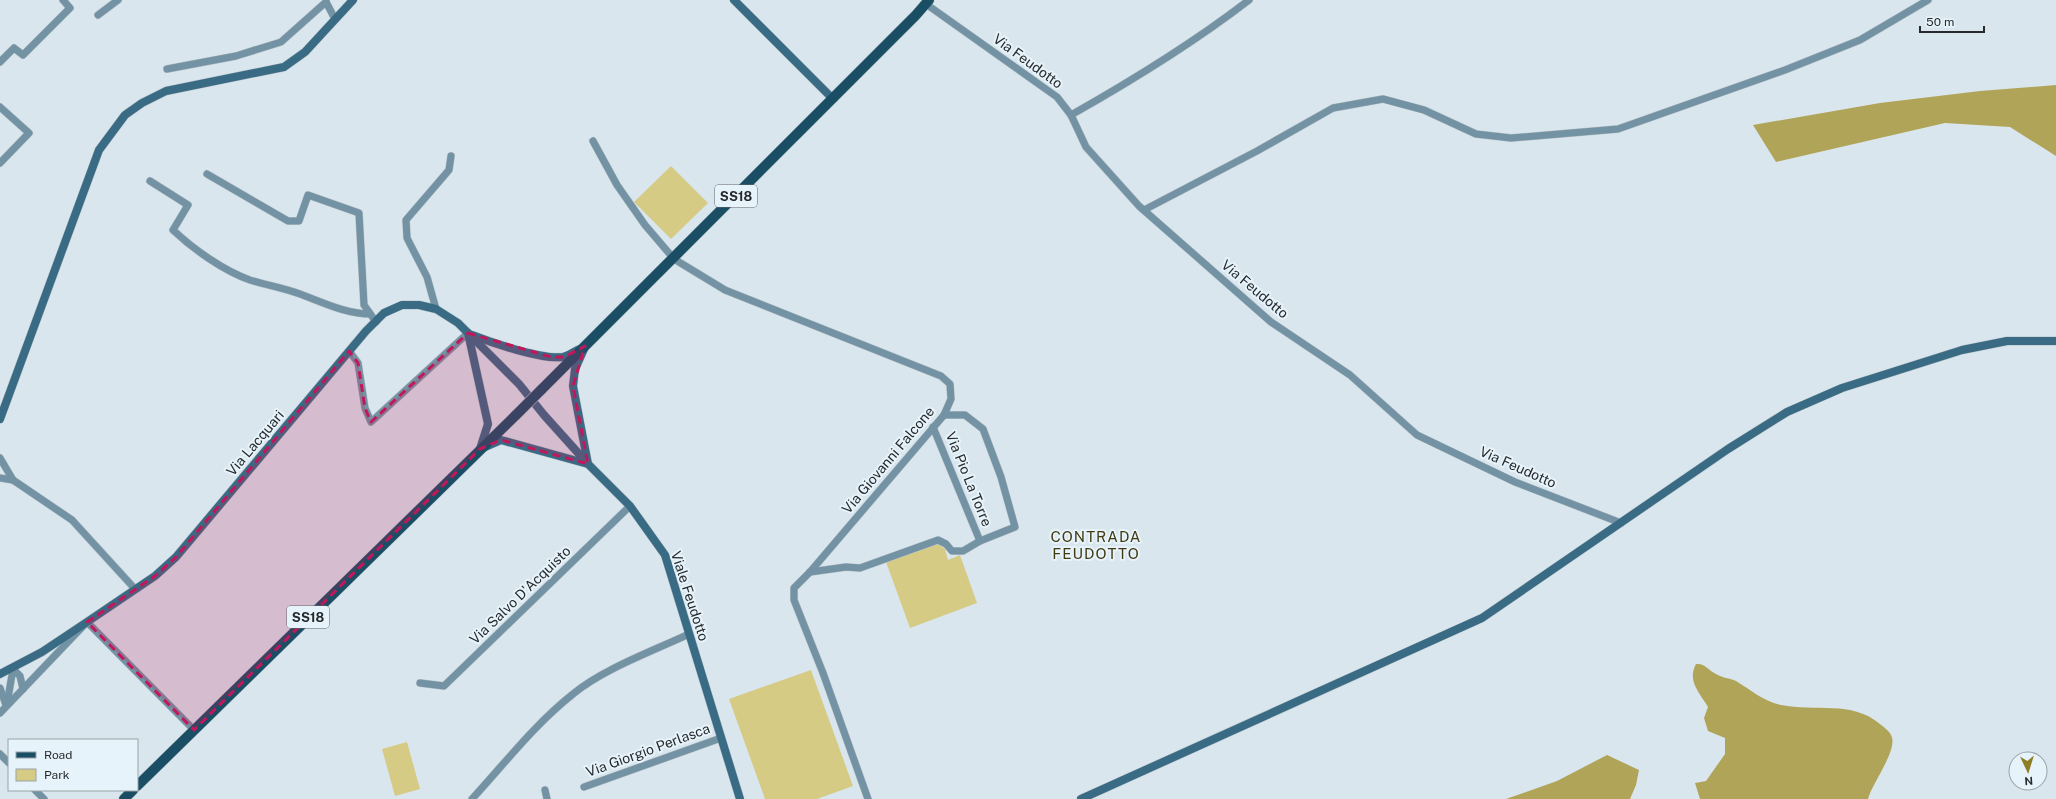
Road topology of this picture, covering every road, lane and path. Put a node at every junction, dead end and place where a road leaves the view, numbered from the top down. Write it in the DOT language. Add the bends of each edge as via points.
graph roads {
  1 [pos="63,0"];
  2 [pos="118,0"];
  3 [pos="353,0"];
  4 [pos="734,0"];
  5 [pos="1248,0"];
  6 [pos="1928,0"];
  7 [pos="326,1"];
  8 [pos="927,2"];
  9 [pos="98,15"];
  10 [pos="335,19"];
  11 [pos="0,62"];
  12 [pos="167,69"];
  13 [pos="833,99"];
  14 [pos="0,107"];
  15 [pos="1071,115"];
  16 [pos="593,141"];
  17 [pos="451,156"];
  18 [pos="0,163"];
  19 [pos="207,174"];
  20 [pos="150,181"];
  21 [pos="1144,210"];
  22 [pos="674,259"];
  23 [pos="436,309"];
  24 [pos="370,314"];
  25 [pos="376,322"];
  26 [pos="468,333"];
  27 [pos="2056,341"];
  28 [pos="585,346"];
  29 [pos="349,351"];
  30 [pos="1,411"];
  31 [pos="544,415"];
  32 [pos="944,415"];
  33 [pos="0,419"];
  34 [pos="933,427"];
  35 [pos="480,449"];
  36 [pos="0,458"];
  37 [pos="588,464"];
  38 [pos="0,478"];
  39 [pos="13,480"];
  40 [pos="630,506"];
  41 [pos="1621,523"];
  42 [pos="980,541"];
  43 [pos="810,572"];
  44 [pos="135,589"];
  45 [pos="87,622"];
  46 [pos="689,634"];
  47 [pos="12,669"];
  48 [pos="0,674"];
  49 [pos="420,683"];
  50 [pos="0,688"];
  51 [pos="23,689"];
  52 [pos="6,706"];
  53 [pos="0,713"];
  54 [pos="194,730"];
  55 [pos="721,738"];
  56 [pos="0,754"];
  57 [pos="8,762"];
  58 [pos="138,785"];
  59 [pos="584,787"];
  60 [pos="545,790"];
  61 [pos="36,791"];
  62 [pos="132,791"];
  63 [pos="475,797"];
  64 [pos="44,799"];
  65 [pos="124,799"];
  66 [pos="547,799"];
  67 [pos="740,799"];
  68 [pos="868,799"];
  69 [pos="1081,799"];
  1 -- 11 [label="street" via="70,8 23,54 14,48"];
  2 -- 9 [label="street"];
  3 -- 10 [label="street"];
  4 -- 13 [label="street"];
  5 -- 15 [label="street" via="1210,30 1144,74"];
  6 -- 21 [label="street" via="1860,40 1785,70 1618,129 1511,138 1476,134 1424,110 1383,99 1333,108"];
  7 -- 10 [label="street"];
  7 -- 12 [label="street" via="281,42 236,56"];
  8 -- 13 [label="main road, SS18"];
  8 -- 15 [label="street, Via Feudotto" via="1057,97"];
  10 -- 30 [label="street" via="305,52 284,67 166,91 125,114 99,150"];
  13 -- 22 [label="main road, SS18"];
  14 -- 18 [label="street" via="30,133"];
  15 -- 21 [label="street, Via Feudotto" via="1086,147"];
  16 -- 22 [label="street, Via Giovanni Falcone" via="617,185 650,232"];
  17 -- 23 [label="street" via="449,170 406,220 408,238 428,277"];
  19 -- 24 [label="street" via="288,221 299,221 308,194 358,214 364,306"];
  20 -- 24 [label="street" via="188,205 173,230 186,243 220,265 249,280 284,288 356,314"];
  21 -- 41 [label="street, Via Feudotto" via="1271,322 1350,375 1417,435 1515,482"];
  22 -- 28 [label="main road, SS18"];
  22 -- 32 [label="street, Via Giovanni Falcone" via="725,290 941,376 950,384 951,399"];
  23 -- 25 [label="street, Via Lacquari" via="402,305 384,313"];
  23 -- 26 [label="street, Via Lacquari"];
  24 -- 25 [label="street"];
  25 -- 29 [label="street, Via Lacquari"];
  26 -- 28 [label="street" via="490,342 551,357 564,357"];
  26 -- 29 [label="street" via="371,422 365,408 358,363"];
  26 -- 31 [label="street, Via Lacquari" via="519,384"];
  26 -- 35 [label="street" via="488,424"];
  27 -- 41 [label="street" via="2007,341 1962,350 1842,388 1787,412 1728,448"];
  28 -- 35 [label="main road, SS18, bridge"];
  28 -- 37 [label="street" via="575,369 573,386"];
  29 -- 44 [label="street, Via Lacquari" via="176,557 155,576"];
  30 -- 33 [label="street"];
  31 -- 37 [label="street, Viale Feudotto"];
  32 -- 34 [label="street, Via Giovanni Falcone"];
  32 -- 42 [label="street" via="965,415 983,429 1015,527"];
  34 -- 42 [label="street, Via Pio La Torre"];
  34 -- 43 [label="street, Via Giovanni Falcone"];
  35 -- 37 [label="street" via="501,440"];
  35 -- 54 [label="main road, SS18"];
  36 -- 39 [label="street"];
  37 -- 40 [label="street, Viale Feudotto"];
  38 -- 39 [label="street"];
  39 -- 44 [label="street" via="72,520"];
  40 -- 46 [label="street, Viale Feudotto" via="665,555"];
  40 -- 49 [label="street, Via Salvo D'Acquisto" via="444,686"];
  41 -- 69 [label="street" via="1482,618"];
  42 -- 43 [label="street" via="962,551 952,551 938,540 860,568 846,566"];
  43 -- 68 [label="street, Via Giovanni Falcone" via="794,588 794,600"];
  44 -- 45 [label="street, Via Lacquari"];
  45 -- 47 [label="street, Via Lacquari"];
  45 -- 51 [label="street"];
  45 -- 54 [label="street"];
  46 -- 55 [label="street, Viale Feudotto"];
  46 -- 63 [label="street" via="602,675 574,693 539,725"];
  47 -- 48 [label="street, Via Lacquari"];
  47 -- 51 [label="street" via="20,676"];
  47 -- 52 [label="street" via="10,694"];
  50 -- 52 [label="street"];
  51 -- 52 [label="street"];
  52 -- 53 [label="street"];
  54 -- 58 [label="main road, SS18"];
  55 -- 59 [label="street, Via Giorgio Perlasca"];
  55 -- 67 [label="street, Viale Feudotto"];
  56 -- 57 [label="street"];
  60 -- 66 [label="street"];
  61 -- 64 [label="street"];
  62 -- 65 [label="main road"];
}
